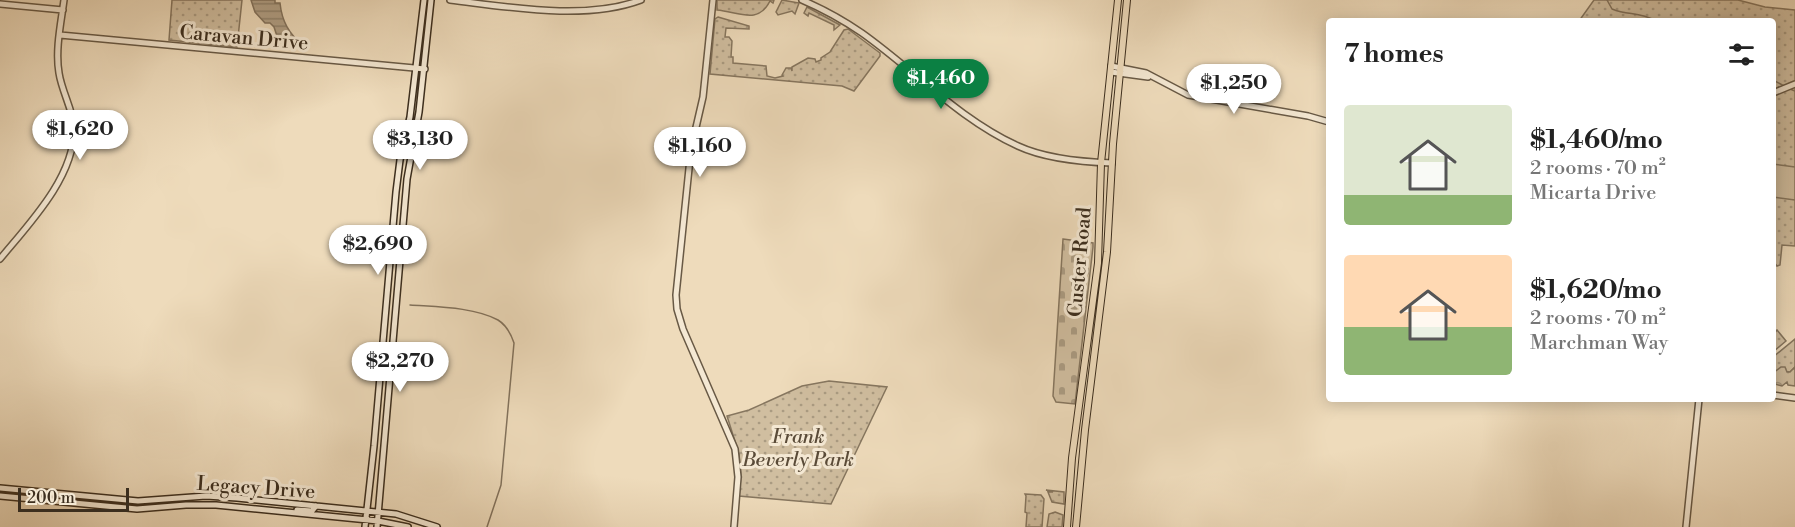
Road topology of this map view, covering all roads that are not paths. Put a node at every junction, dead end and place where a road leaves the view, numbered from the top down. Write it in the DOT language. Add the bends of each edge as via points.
graph roads {
  1 [pos="64,0"];
  2 [pos="424,0"];
  3 [pos="431,0"];
  4 [pos="450,0"];
  5 [pos="641,0"];
  6 [pos="712,0"];
  7 [pos="802,0"];
  8 [pos="1118,0"];
  9 [pos="1127,0"];
  10 [pos="0,4"];
  11 [pos="63,10"];
  12 [pos="60,35"];
  13 [pos="417,68"];
  14 [pos="424,69"];
  15 [pos="1111,69"];
  16 [pos="1120,70"];
  17 [pos="1795,84"];
  18 [pos="1776,92"];
  19 [pos="1326,121"];
  20 [pos="1101,163"];
  21 [pos="1112,164"];
  22 [pos="0,259"];
  23 [pos="378,394"];
  24 [pos="388,395"];
  25 [pos="1776,395"];
  26 [pos="1795,398"];
  27 [pos="1699,402"];
  28 [pos="0,488"];
  29 [pos="0,496"];
  30 [pos="268,502"];
  31 [pos="316,506"];
  32 [pos="1068,509"];
  33 [pos="1078,510"];
  34 [pos="268,511"];
  35 [pos="367,512"];
  36 [pos="379,512"];
  37 [pos="293,513"];
  38 [pos="365,524"];
  39 [pos="378,524"];
  40 [pos="408,527"];
  41 [pos="437,527"];
  42 [pos="734,527"];
  43 [pos="1067,527"];
  44 [pos="1076,527"];
  45 [pos="1686,527"];
  1 -- 11 [label="street"];
  2 -- 13 [label="street"];
  3 -- 14 [label="street"];
  4 -- 5 [label="street" via="567,11 606,9"];
  6 -- 42 [label="street" via="676,295 686,336 735,449 738,477"];
  7 -- 20 [label="street" via="863,33 978,123 1018,146 1058,158"];
  8 -- 15 [label="main road, Custer Road"];
  9 -- 16 [label="main road, Custer Road"];
  10 -- 11 [label="street"];
  11 -- 12 [label="street"];
  12 -- 13 [label="street, Caravan Drive"];
  12 -- 22 [label="street" via="59,73 74,129 70,155 39,213"];
  13 -- 14 [label="street, Caravan Drive"];
  13 -- 23 [label="street" via="396,192"];
  14 -- 24 [label="street" via="407,179"];
  15 -- 16 [label="street"];
  15 -- 20 [label="main road, Custer Road"];
  16 -- 19 [label="street" via="1153,77 1188,95"];
  16 -- 21 [label="main road, Custer Road"];
  17 -- 18 [label="street"];
  20 -- 21 [label="street"];
  20 -- 32 [label="main road, Custer Road" via="1098,263"];
  21 -- 33 [label="main road, Custer Road" via="1106,262"];
  23 -- 24 [label="street"];
  23 -- 35 [label="street"];
  24 -- 36 [label="street"];
  25 -- 26 [label="street"];
  27 -- 45 [label="street"];
  28 -- 30 [label="street, Legacy Drive" via="138,501 206,496"];
  29 -- 34 [label="street, Legacy Drive" via="137,509 202,504"];
  30 -- 31 [label="street, Legacy Drive"];
  30 -- 34 [label="street"];
  31 -- 35 [label="street, Legacy Drive"];
  31 -- 37 [label="street"];
  32 -- 33 [label="main road"];
  32 -- 43 [label="main road, Custer Road"];
  33 -- 44 [label="main road, Custer Road"];
  34 -- 37 [label="street, Legacy Drive"];
  35 -- 36 [label="street, Legacy Drive"];
  35 -- 38 [label="street"];
  36 -- 39 [label="street"];
  36 -- 41 [label="street, Legacy Drive"];
  37 -- 38 [label="street, Legacy Drive"];
  38 -- 39 [label="street, Legacy Drive"];
  39 -- 40 [label="street, Legacy Drive"];
}
